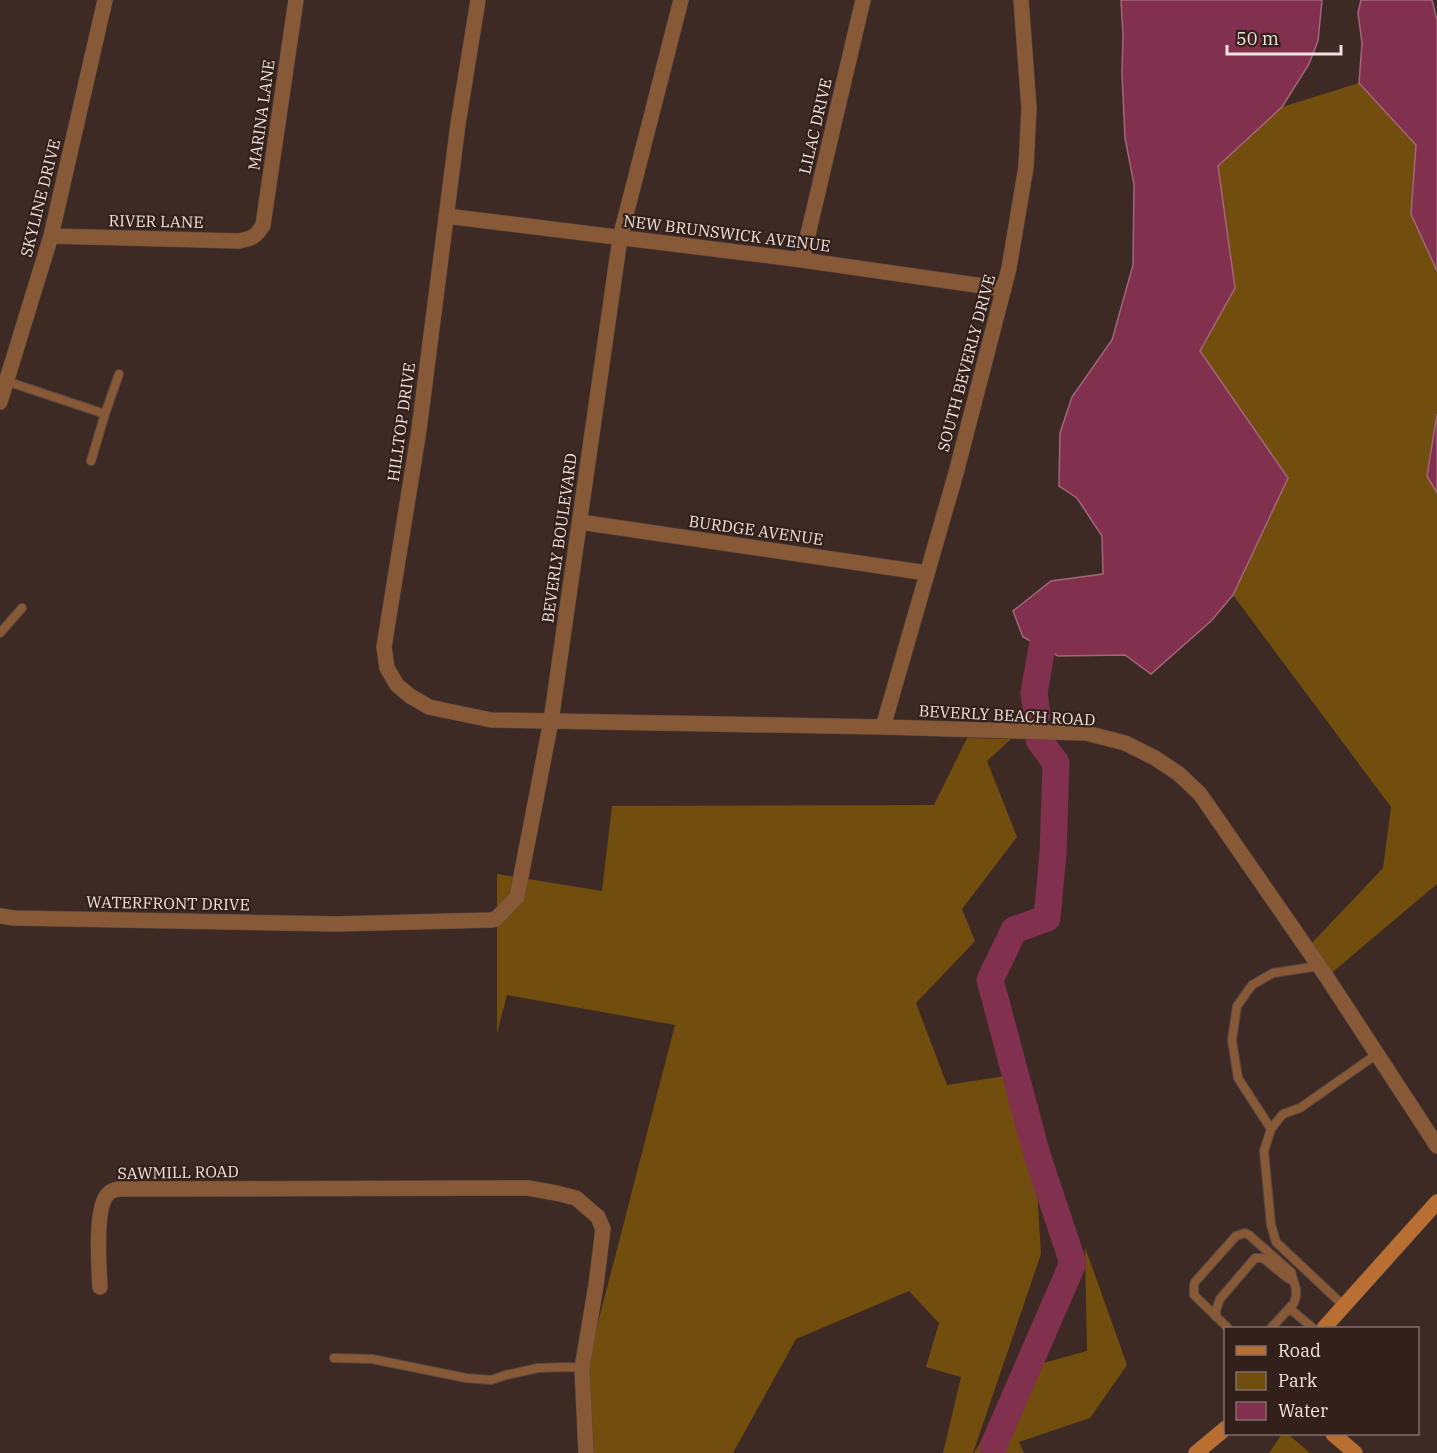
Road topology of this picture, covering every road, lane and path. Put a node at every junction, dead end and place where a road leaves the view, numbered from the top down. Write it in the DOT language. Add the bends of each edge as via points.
graph roads {
  1 [pos="105,0"];
  2 [pos="296,0"];
  3 [pos="478,0"];
  4 [pos="681,0"];
  5 [pos="863,0"];
  6 [pos="1021,0"];
  7 [pos="446,216"];
  8 [pos="257,234"];
  9 [pos="51,236"];
  10 [pos="620,237"];
  11 [pos="802,260"];
  12 [pos="1004,289"];
  13 [pos="119,374"];
  14 [pos="6,381"];
  15 [pos="0,402"];
  16 [pos="105,414"];
  17 [pos="91,461"];
  18 [pos="580,522"];
  19 [pos="927,573"];
  20 [pos="22,608"];
  21 [pos="0,633"];
  22 [pos="552,722"];
  23 [pos="884,727"];
  24 [pos="0,916"];
  25 [pos="336,924"];
  26 [pos="1318,966"];
  27 [pos="1377,1054"];
  28 [pos="1271,1128"];
  29 [pos="1437,1146"];
  30 [pos="1437,1202"];
  31 [pos="1293,1281"];
  32 [pos="100,1287"];
  33 [pos="1345,1307"];
  34 [pos="1289,1308"];
  35 [pos="1216,1317"];
  36 [pos="1226,1327"];
  37 [pos="1273,1327"];
  38 [pos="1310,1327"];
  39 [pos="1326,1327"];
  40 [pos="334,1358"];
  41 [pos="582,1368"];
  42 [pos="1224,1430"];
  43 [pos="1334,1435"];
  44 [pos="586,1453"];
  45 [pos="1196,1453"];
  46 [pos="1355,1453"];
  1 -- 9 [label="street, SKYLINE DRIVE"];
  2 -- 8 [label="street, MARINA LANE" via="263,225"];
  3 -- 7 [label="street, HILLTOP DRIVE"];
  4 -- 10 [label="street, BEVERLY BOULEVARD"];
  5 -- 11 [label="street, LILAC DRIVE"];
  6 -- 12 [label="street, SOUTH BEVERLY DRIVE" via="1029,108 1026,167"];
  7 -- 10 [label="street, NEW BRUNSWICK AVENUE"];
  7 -- 22 [label="street, HILLTOP DRIVE" via="419,430 384,647 387,668 397,685 429,707 492,720"];
  8 -- 9 [label="street, RIVER LANE" via="239,241"];
  9 -- 14 [label="street, SKYLINE DRIVE"];
  10 -- 11 [label="street, NEW BRUNSWICK AVENUE"];
  10 -- 18 [label="street, BEVERLY BOULEVARD"];
  11 -- 12 [label="street, NEW BRUNSWICK AVENUE"];
  12 -- 19 [label="street, SOUTH BEVERLY DRIVE"];
  13 -- 16 [label="lane"];
  14 -- 15 [label="street, SKYLINE DRIVE"];
  14 -- 16 [label="lane"];
  16 -- 17 [label="lane"];
  18 -- 19 [label="street, BURDGE AVENUE"];
  18 -- 22 [label="street, BEVERLY BOULEVARD"];
  19 -- 23 [label="street, SOUTH BEVERLY DRIVE"];
  20 -- 21 [label="lane"];
  22 -- 23 [label="street, BEVERLY BEACH ROAD"];
  22 -- 25 [label="street, BEVERLY BOULEVARD" via="517,897 502,914 490,920"];
  23 -- 26 [label="street, BEVERLY BEACH ROAD" via="1086,733 1125,743 1155,758 1200,794"];
  24 -- 25 [label="street, WATERFRONT DRIVE"];
  26 -- 27 [label="street, BEVERLY BEACH ROAD"];
  26 -- 28 [label="lane" via="1273,973 1252,986 1237,1006 1232,1040 1238,1078"];
  27 -- 28 [label="lane" via="1300,1108 1283,1114"];
  27 -- 29 [label="street, BEVERLY BEACH ROAD"];
  28 -- 33 [label="lane" via="1264,1150 1276,1242"];
  30 -- 33 [label="main road"];
  31 -- 34 [label="lane" via="1296,1296"];
  31 -- 35 [label="lane" via="1263,1257 1255,1258 1220,1299"];
  31 -- 35 [label="lane" via="1291,1272 1249,1235 1236,1236 1194,1286 1194,1295"];
  32 -- 41 [label="street, SAWMILL ROAD" via="98,1236 102,1202 109,1192 118,1189 528,1188 576,1198 598,1217 603,1229"];
  33 -- 39 [label="main road"];
  34 -- 37 [label="lane"];
  34 -- 38 [label="lane"];
  35 -- 36 [label="lane"];
  40 -- 41 [label="lane" via="372,1359 482,1380 538,1368"];
  41 -- 44 [label="street"];
  42 -- 45 [label="main road"];
  43 -- 46 [label="main road"];
}
